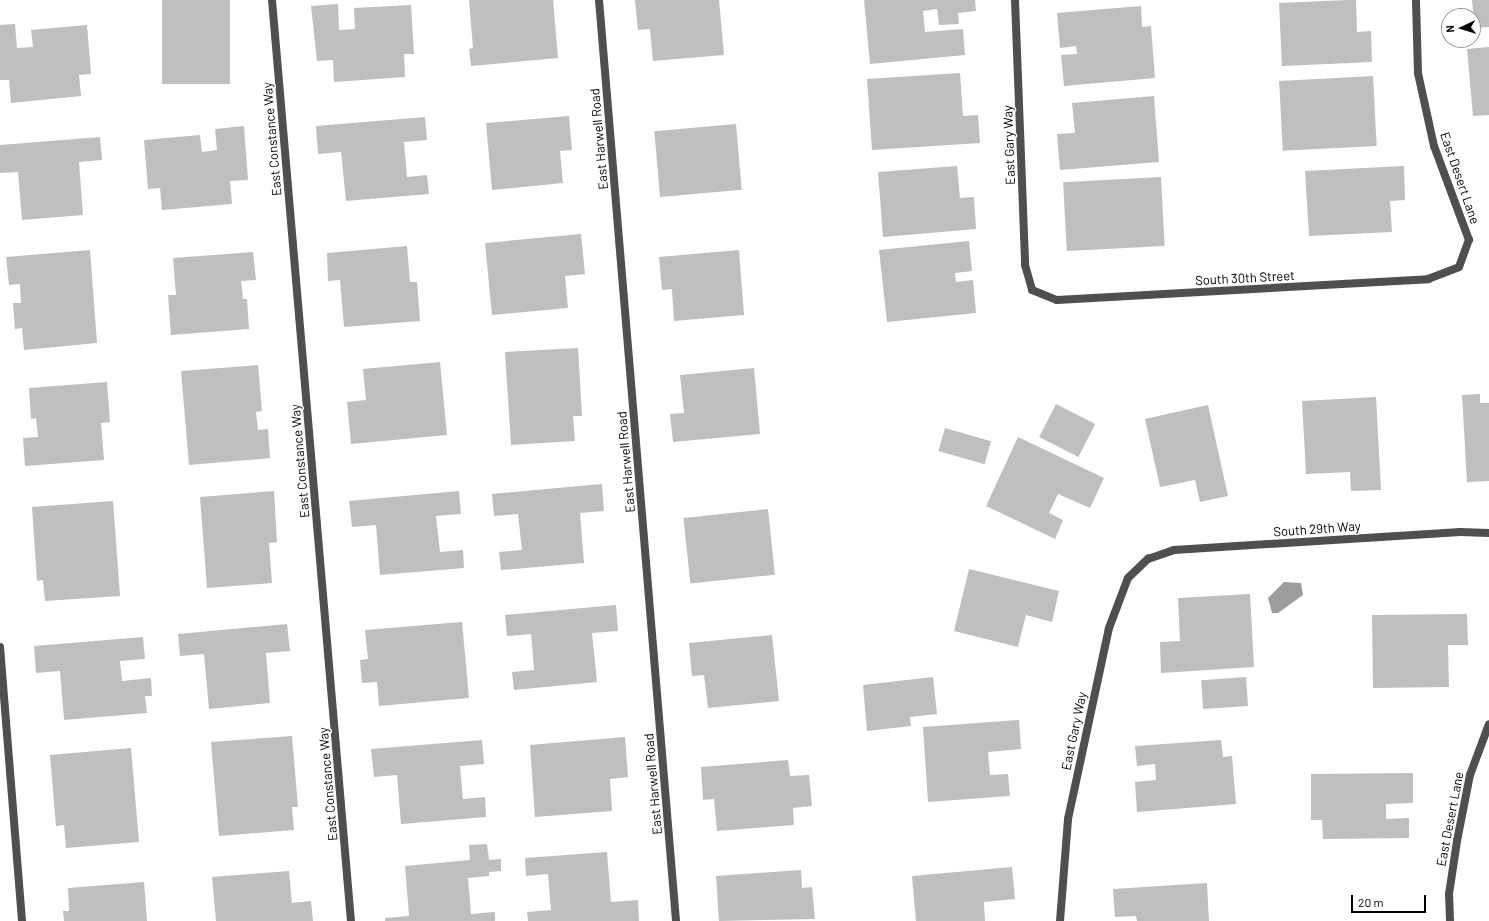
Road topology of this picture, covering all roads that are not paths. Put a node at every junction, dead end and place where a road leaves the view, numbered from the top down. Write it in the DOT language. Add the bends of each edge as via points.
graph roads {
  1 [pos="272,0"];
  2 [pos="599,0"];
  3 [pos="1015,0"];
  4 [pos="1416,0"];
  5 [pos="1459,267"];
  6 [pos="1032,290"];
  7 [pos="1489,533"];
  8 [pos="1148,559"];
  9 [pos="0,646"];
  10 [pos="1489,724"];
  11 [pos="22,921"];
  12 [pos="351,921"];
  13 [pos="676,921"];
  14 [pos="1060,921"];
  15 [pos="1450,921"];
  1 -- 12 [label="street, East Constance Way"];
  2 -- 13 [label="street, East Harwell Road"];
  3 -- 6 [label="street, East Gary Way" via="1025,265"];
  4 -- 5 [label="street, East Desert Lane" via="1418,73 1434,146 1469,240"];
  5 -- 6 [label="street, South 30th Street" via="1428,279 1057,300"];
  7 -- 8 [label="street, South 29th Way" via="1460,532 1174,550"];
  8 -- 14 [label="street, East Gary Way" via="1128,578 1109,628 1068,819"];
  9 -- 11 [label="street"];
  10 -- 15 [label="street, East Desert Lane" via="1470,775 1449,894"];
}
